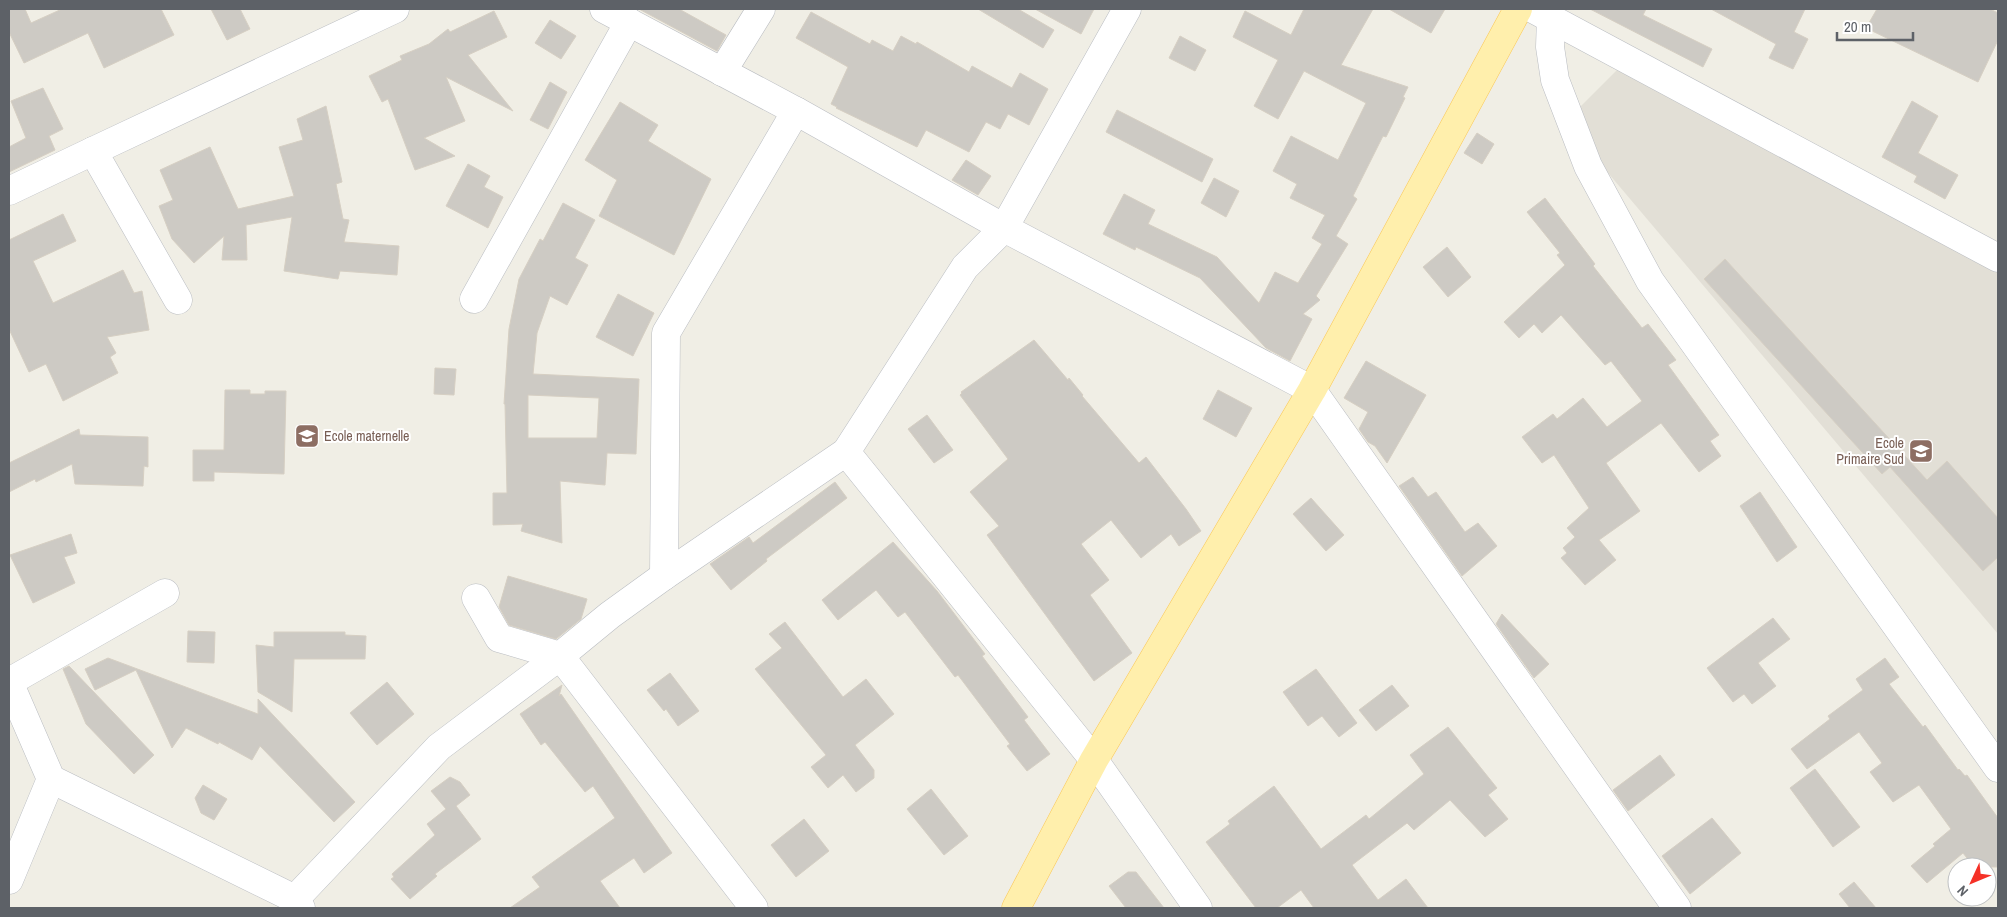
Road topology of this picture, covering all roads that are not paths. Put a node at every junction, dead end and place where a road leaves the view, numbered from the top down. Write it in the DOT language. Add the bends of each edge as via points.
graph roads {
  1 [pos="395,9"];
  2 [pos="604,9"];
  3 [pos="761,9"];
  4 [pos="1127,9"];
  5 [pos="1518,9"];
  6 [pos="1542,14"];
  7 [pos="629,22"];
  8 [pos="722,72"];
  9 [pos="796,111"];
  10 [pos="93,151"];
  11 [pos="9,191"];
  12 [pos="1004,228"];
  13 [pos="1998,258"];
  14 [pos="474,299"];
  15 [pos="178,300"];
  16 [pos="1312,390"];
  17 [pos="846,452"];
  18 [pos="664,576"];
  19 [pos="165,593"];
  20 [pos="476,598"];
  21 [pos="560,656"];
  22 [pos="1094,760"];
  23 [pos="1998,768"];
  24 [pos="50,779"];
  25 [pos="9,880"];
  26 [pos="298,904"];
  27 [pos="754,908"];
  28 [pos="1016,908"];
  29 [pos="1198,908"];
  30 [pos="1678,908"];
  1 -- 10 [label="street"];
  2 -- 7 [label="street"];
  3 -- 8 [label="street"];
  4 -- 12 [label="street"];
  5 -- 16 [label="main road"];
  6 -- 13 [label="street"];
  6 -- 23 [label="street" via="1555,80 1588,166 1650,281"];
  7 -- 8 [label="street"];
  7 -- 14 [label="street"];
  8 -- 9 [label="street"];
  9 -- 12 [label="street"];
  9 -- 18 [label="street" via="666,332"];
  10 -- 11 [label="street"];
  10 -- 15 [label="street"];
  12 -- 16 [label="street"];
  12 -- 17 [label="street" via="965,267"];
  16 -- 22 [label="main road"];
  16 -- 30 [label="street"];
  17 -- 18 [label="street"];
  17 -- 22 [label="street"];
  18 -- 21 [label="street" via="610,614"];
  19 -- 24 [label="street" via="9,682"];
  20 -- 21 [label="street" via="499,638"];
  21 -- 26 [label="street" via="440,747"];
  21 -- 27 [label="street"];
  22 -- 28 [label="main road"];
  22 -- 29 [label="street"];
  24 -- 25 [label="street"];
  24 -- 26 [label="street"];
}
